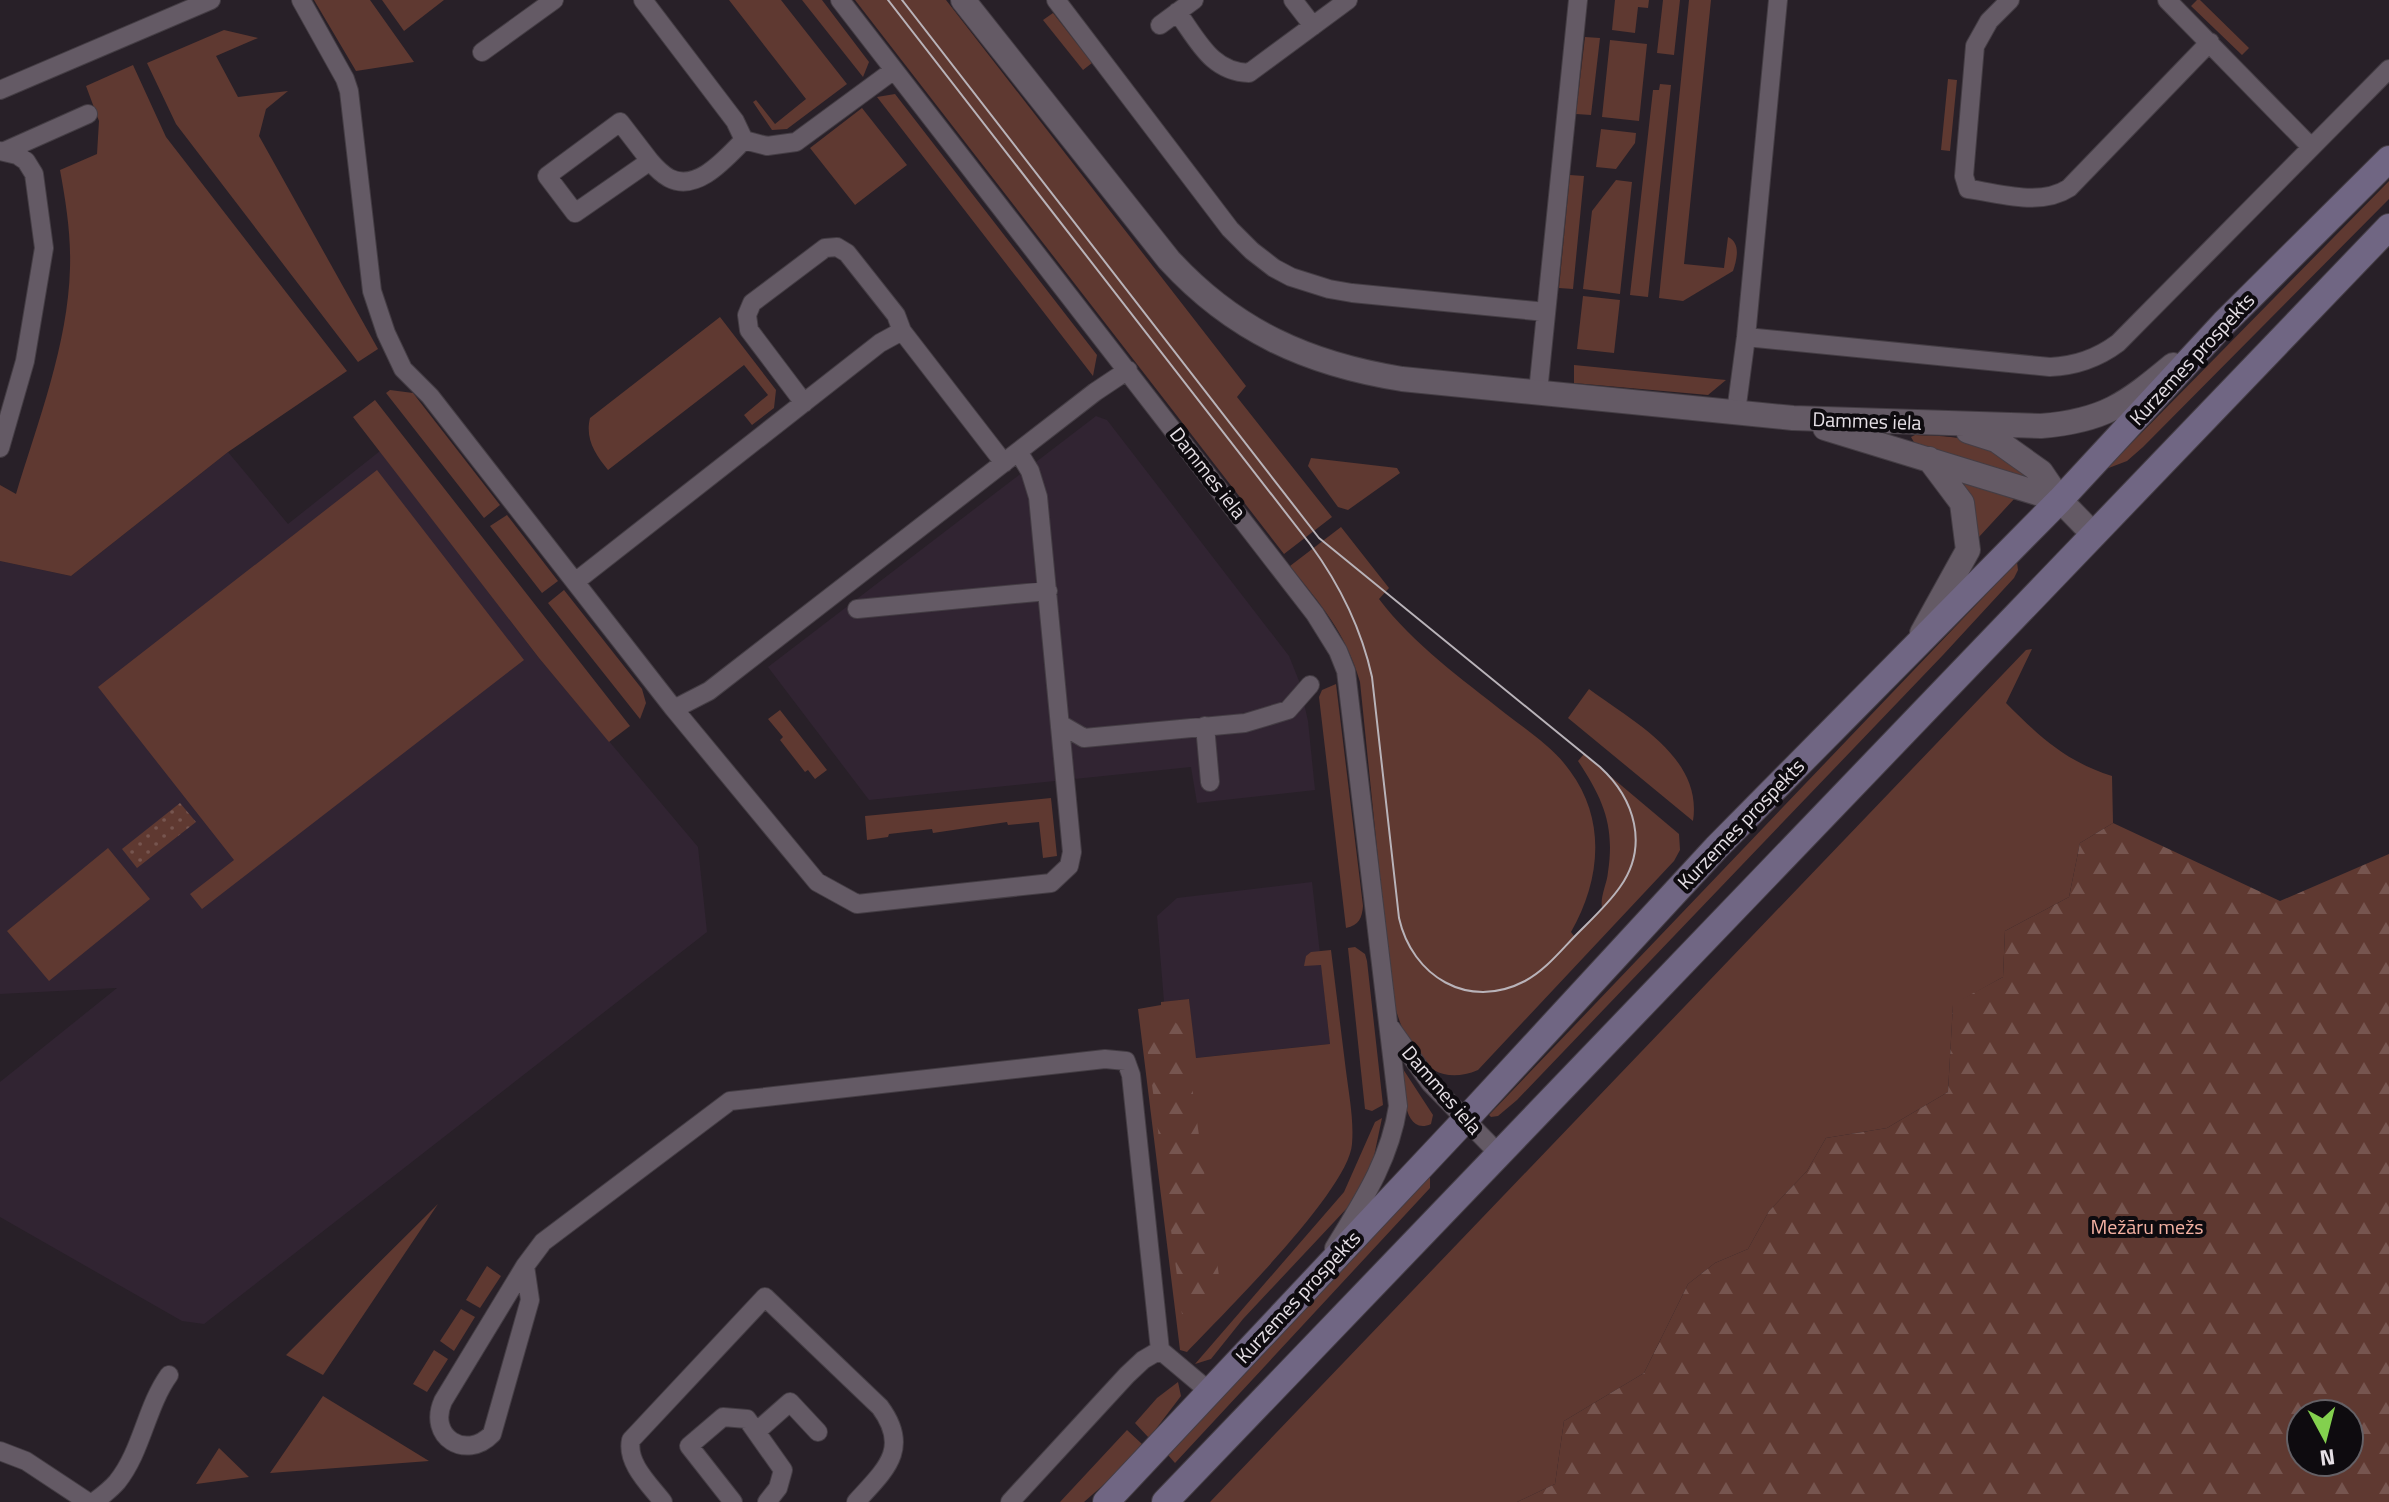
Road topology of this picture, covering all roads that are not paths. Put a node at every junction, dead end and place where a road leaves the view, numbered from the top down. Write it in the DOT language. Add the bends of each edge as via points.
graph roads {
  1 [pos="211,0"];
  2 [pos="301,0"];
  3 [pos="554,0"];
  4 [pos="643,0"];
  5 [pos="840,0"];
  6 [pos="963,0"];
  7 [pos="1056,0"];
  8 [pos="1194,0"];
  9 [pos="1293,0"];
  10 [pos="1348,0"];
  11 [pos="1578,0"];
  12 [pos="1778,0"];
  13 [pos="2010,0"];
  14 [pos="2167,0"];
  15 [pos="1177,12"];
  16 [pos="1160,25"];
  17 [pos="1313,26"];
  18 [pos="2210,42"];
  19 [pos="482,52"];
  20 [pos="2389,69"];
  21 [pos="894,70"];
  22 [pos="0,90"];
  23 [pos="88,114"];
  24 [pos="744,140"];
  25 [pos="2311,147"];
  26 [pos="2,151"];
  27 [pos="2389,159"];
  28 [pos="650,161"];
  29 [pos="2389,227"];
  30 [pos="1546,312"];
  31 [pos="2224,323"];
  32 [pos="902,331"];
  33 [pos="1746,337"];
  34 [pos="1128,370"];
  35 [pos="1538,392"];
  36 [pos="804,403"];
  37 [pos="1736,412"];
  38 [pos="1793,418"];
  39 [pos="1941,423"];
  40 [pos="0,448"];
  41 [pos="1012,458"];
  42 [pos="1929,459"];
  43 [pos="2060,500"];
  44 [pos="2093,534"];
  45 [pos="575,582"];
  46 [pos="1048,591"];
  47 [pos="857,609"];
  48 [pos="1916,644"];
  49 [pos="1310,685"];
  50 [pos="674,709"];
  51 [pos="1060,724"];
  52 [pos="1205,726"];
  53 [pos="1210,782"];
  54 [pos="1389,1025"];
  55 [pos="1465,1120"];
  56 [pos="1498,1153"];
  57 [pos="525,1266"];
  58 [pos="1316,1276"];
  59 [pos="1160,1350"];
  60 [pos="169,1375"];
  61 [pos="1210,1392"];
  62 [pos="756,1432"];
  63 [pos="818,1432"];
  64 [pos="0,1451"];
  65 [pos="88,1502"];
  66 [pos="94,1502"];
  67 [pos="663,1502"];
  68 [pos="733,1502"];
  69 [pos="767,1502"];
  70 [pos="856,1502"];
  71 [pos="1010,1502"];
  72 [pos="1106,1502"];
  73 [pos="1165,1502"];
  1 -- 22 [label="street"];
  2 -- 45 [label="street" via="349,91 372,291 397,358"];
  3 -- 19 [label="street"];
  4 -- 24 [label="street"];
  5 -- 21 [label="street, Dammes iela"];
  6 -- 35 [label="street, Dammes iela" via="1169,260 1221,309 1284,346 1359,372"];
  7 -- 30 [label="street" via="1230,229 1274,268 1352,293"];
  8 -- 15 [label="street"];
  9 -- 17 [label="street"];
  10 -- 17 [label="street"];
  11 -- 30 [label="street"];
  12 -- 33 [label="street"];
  13 -- 18 [label="street" via="1975,46 1964,176 1968,189 2042,198 2059,194"];
  14 -- 18 [label="street"];
  15 -- 16 [label="street"];
  15 -- 17 [label="street" via="1213,61 1232,72 1249,73"];
  18 -- 25 [label="street"];
  20 -- 25 [label="street"];
  21 -- 24 [label="street" via="796,142 767,146"];
  21 -- 34 [label="street, Dammes iela"];
  23 -- 26 [label="street"];
  24 -- 28 [label="street" via="703,177 690,181 666,177"];
  25 -- 33 [label="street" via="2118,343 2085,361 2050,367"];
  26 -- 40 [label="street" via="26,161 34,174 44,248 25,361"];
  27 -- 31 [label="main road, Kurzemes prospekts"];
  28 -- 28 [label="street" via="575,213 547,176 620,122"];
  29 -- 44 [label="main road"];
  30 -- 35 [label="street"];
  31 -- 39 [label="street, Dammes iela" via="2119,408 2096,417 2041,426"];
  31 -- 43 [label="main road, Kurzemes prospekts"];
  32 -- 36 [label="street"];
  32 -- 36 [label="street" via="896,315 847,253 825,248 752,303 747,315 749,330"];
  32 -- 41 [label="street"];
  33 -- 37 [label="street"];
  34 -- 41 [label="street"];
  34 -- 54 [label="street, Dammes iela" via="1315,614 1346,671"];
  35 -- 37 [label="street, Dammes iela"];
  36 -- 45 [label="street"];
  37 -- 38 [label="street, Dammes iela"];
  38 -- 39 [label="street, Dammes iela"];
  38 -- 42 [label="street, Dammes iela"];
  39 -- 43 [label="street, Dammes iela" via="1996,440 2041,472"];
  41 -- 46 [label="street" via="1030,471 1038,497"];
  41 -- 50 [label="street" via="709,691"];
  42 -- 43 [label="street, Dammes iela"];
  42 -- 48 [label="street, Dammes iela" via="1962,503 1968,550"];
  43 -- 44 [label="street, Dammes iela"];
  43 -- 48 [label="main road, Kurzemes prospekts"];
  44 -- 56 [label="main road"];
  45 -- 50 [label="street"];
  46 -- 47 [label="street"];
  46 -- 51 [label="street"];
  48 -- 55 [label="main road, Kurzemes prospekts" via="1716,848"];
  49 -- 52 [label="street" via="1288,710 1245,723"];
  50 -- 51 [label="street" via="817,882 857,904 1051,883 1060,876 1072,852"];
  51 -- 52 [label="street" via="1084,738"];
  52 -- 53 [label="street"];
  54 -- 55 [label="street, Dammes iela" via="1415,1064"];
  54 -- 58 [label="street, Dammes iela" via="1398,1106 1394,1134 1375,1182"];
  55 -- 56 [label="street, Dammes iela"];
  55 -- 58 [label="main road, Kurzemes prospekts"];
  56 -- 73 [label="main road"];
  57 -- 57 [label="street" via="438,1412 442,1433 450,1441 475,1445 492,1434 530,1300"];
  57 -- 59 [label="street" via="543,1242 730,1101 1105,1059 1126,1061"];
  58 -- 61 [label="main road, Kurzemes prospekts"];
  59 -- 61 [label="street"];
  59 -- 71 [label="street" via="1127,1375"];
  60 -- 66 [label="street" via="117,1483"];
  61 -- 72 [label="main road, Kurzemes prospekts"];
  62 -- 63 [label="street" via="790,1402"];
  62 -- 68 [label="street" via="747,1419 723,1417 689,1446"];
  62 -- 69 [label="street" via="783,1470"];
  64 -- 65 [label="street" via="26,1461"];
  67 -- 70 [label="street" via="636,1465 631,1440 765,1297 880,1407 892,1426 891,1459"];
}
